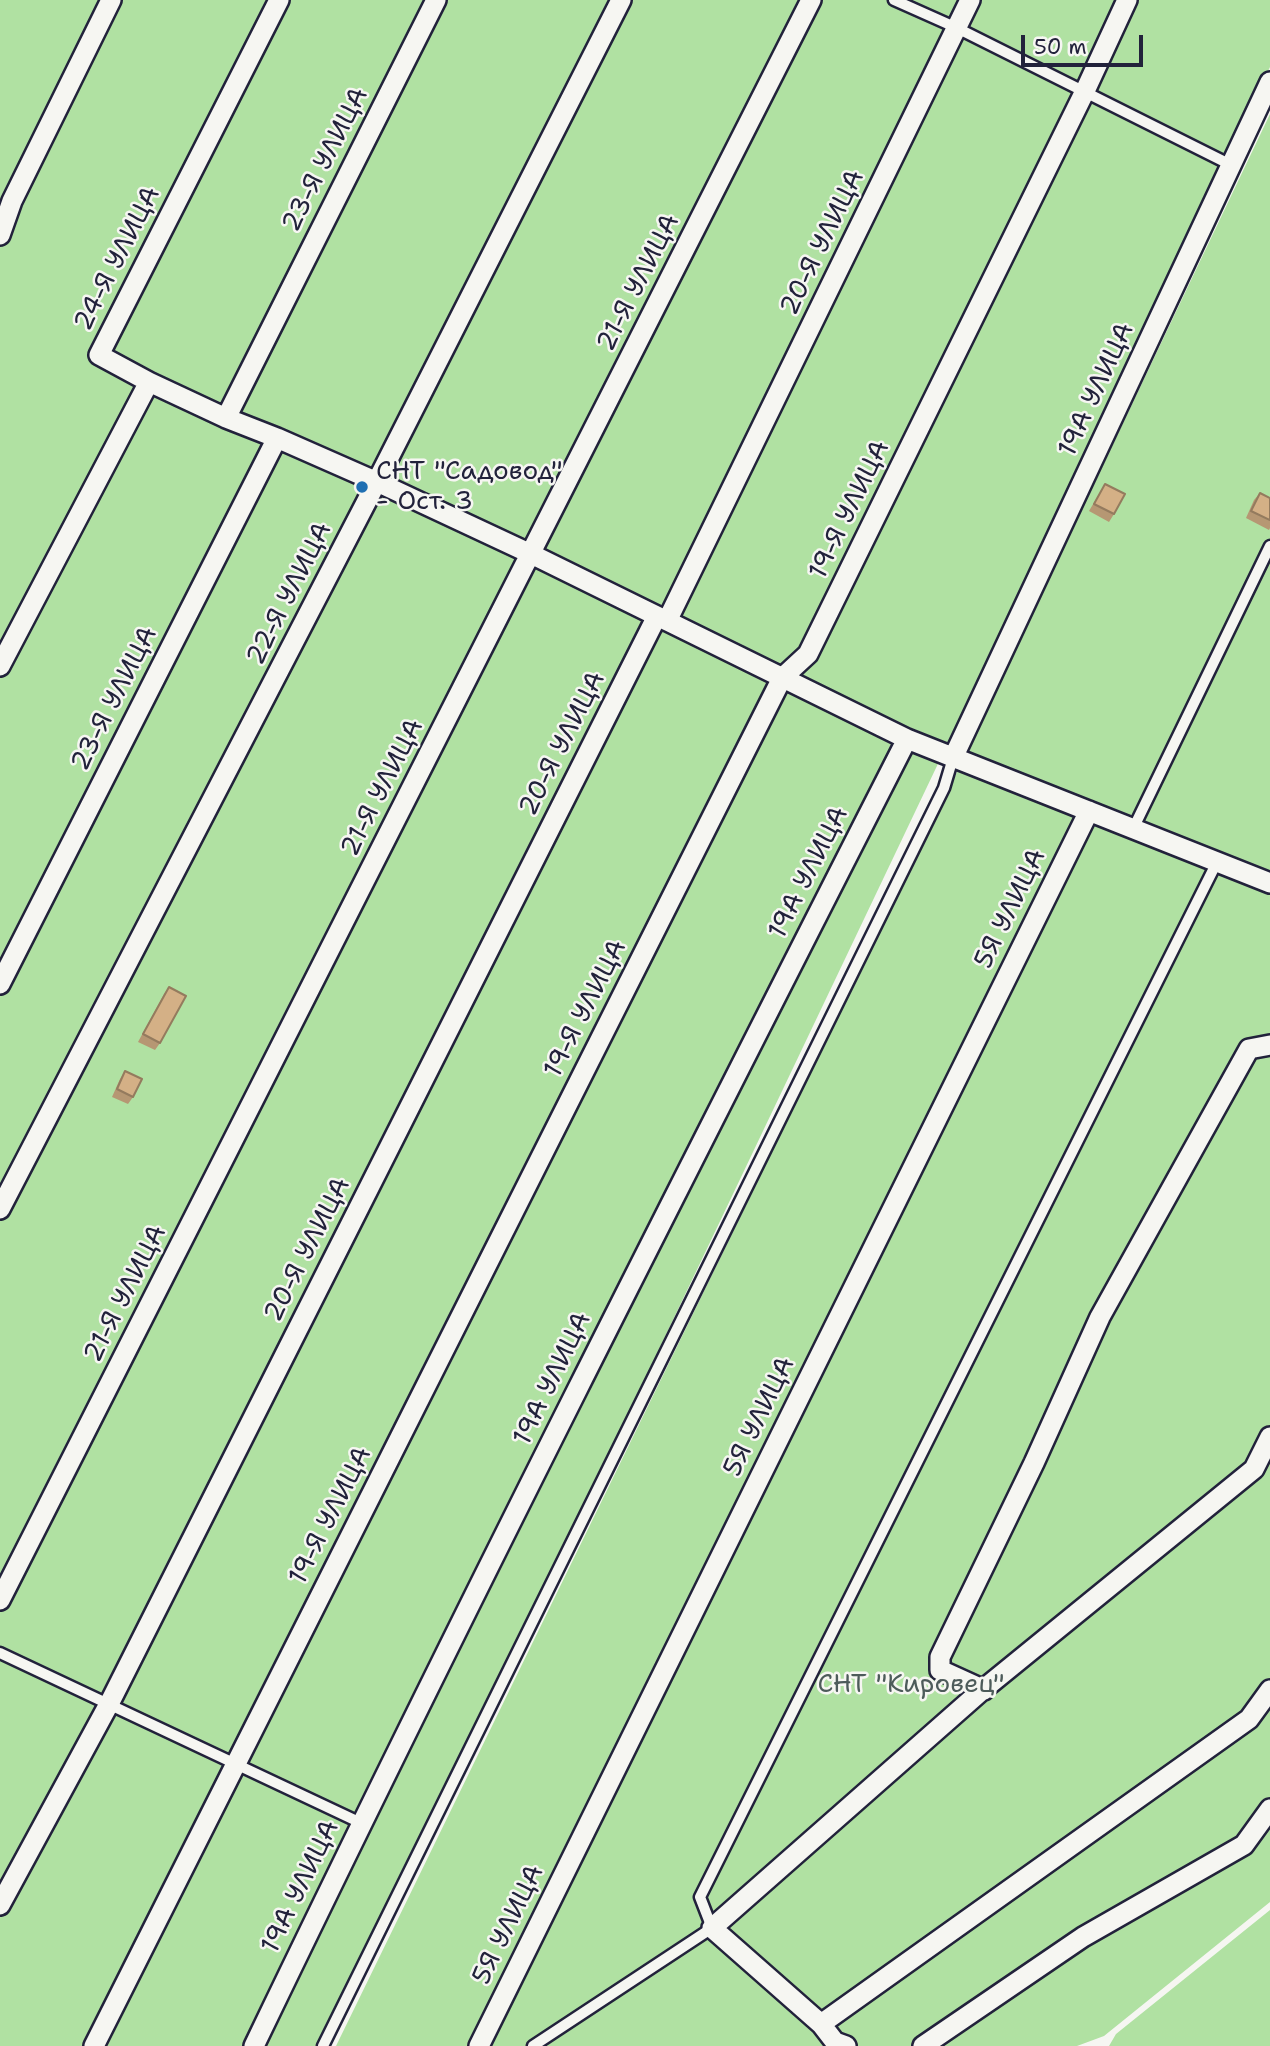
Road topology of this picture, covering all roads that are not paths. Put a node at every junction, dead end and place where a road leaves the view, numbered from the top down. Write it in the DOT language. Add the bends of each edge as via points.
graph roads {
  1 [pos="111,0"];
  2 [pos="279,0"];
  3 [pos="436,0"];
  4 [pos="621,0"];
  5 [pos="811,0"];
  6 [pos="894,0"];
  7 [pos="970,0"];
  8 [pos="1127,0"];
  9 [pos="957,28"];
  10 [pos="1270,82"];
  11 [pos="1085,91"];
  12 [pos="1231,165"];
  13 [pos="0,235"];
  14 [pos="149,382"];
  15 [pos="226,418"];
  16 [pos="277,438"];
  17 [pos="377,482"];
  18 [pos="1270,546"];
  19 [pos="531,554"];
  20 [pos="662,619"];
  21 [pos="0,666"];
  22 [pos="782,678"];
  23 [pos="907,739"];
  24 [pos="953,758"];
  25 [pos="1088,811"];
  26 [pos="1133,829"];
  27 [pos="1217,862"];
  28 [pos="1270,883"];
  29 [pos="0,984"];
  30 [pos="1270,1045"];
  31 [pos="0,1209"];
  32 [pos="1270,1437"];
  33 [pos="0,1600"];
  34 [pos="0,1653"];
  35 [pos="984,1689"];
  36 [pos="1270,1690"];
  37 [pos="109,1704"];
  38 [pos="236,1764"];
  39 [pos="1270,1809"];
  40 [pos="361,1823"];
  41 [pos="0,1905"];
  42 [pos="712,1928"];
  43 [pos="821,2024"];
  44 [pos="837,2045"];
  45 [pos="94,2046"];
  46 [pos="254,2046"];
  47 [pos="323,2046"];
  48 [pos="479,2046"];
  49 [pos="533,2046"];
  50 [pos="923,2046"];
  1 -- 13 [label="street" via="12,201"];
  2 -- 14 [label="street, 24-Я УЛИЦА" via="99,355"];
  3 -- 15 [label="street, 23-Я УЛИЦА"];
  4 -- 17 [label="street, 22-Я УЛИЦА"];
  5 -- 19 [label="street, 21-Я УЛИЦА"];
  6 -- 9 [label="lane"];
  7 -- 9 [label="street, 20-Я УЛИЦА"];
  8 -- 11 [label="street, 19-Я УЛИЦА"];
  9 -- 11 [label="lane"];
  9 -- 20 [label="street, 20-Я УЛИЦА"];
  10 -- 12 [label="street, 19А УЛИЦА"];
  11 -- 12 [label="lane"];
  11 -- 22 [label="street, 19-Я УЛИЦА" via="808,654"];
  12 -- 24 [label="street, 19А УЛИЦА"];
  14 -- 15 [label="street"];
  14 -- 21 [label="street"];
  15 -- 16 [label="street"];
  16 -- 17 [label="street"];
  16 -- 29 [label="street, 23-Я УЛИЦА"];
  17 -- 19 [label="street"];
  17 -- 31 [label="street, 22-Я УЛИЦА"];
  18 -- 26 [label="lane"];
  19 -- 20 [label="street"];
  19 -- 33 [label="street, 21-Я УЛИЦА"];
  20 -- 22 [label="street"];
  20 -- 37 [label="street, 20-Я УЛИЦА"];
  22 -- 23 [label="street"];
  22 -- 38 [label="street, 19-Я УЛИЦА"];
  23 -- 24 [label="street"];
  23 -- 40 [label="street, 19А УЛИЦА"];
  24 -- 25 [label="street"];
  24 -- 47 [label="lane" via="944,788"];
  25 -- 26 [label="street"];
  25 -- 48 [label="street, 5Я УЛИЦА"];
  26 -- 27 [label="street"];
  27 -- 28 [label="street"];
  27 -- 42 [label="lane" via="700,1897"];
  30 -- 35 [label="street" via="1249,1049 1107,1306 940,1657 940,1670"];
  32 -- 35 [label="street" via="1254,1469"];
  34 -- 37 [label="lane"];
  35 -- 42 [label="street"];
  36 -- 43 [label="street" via="1249,1719"];
  37 -- 38 [label="lane"];
  37 -- 41 [label="street, 20-Я УЛИЦА"];
  38 -- 40 [label="lane"];
  38 -- 45 [label="street, 19-Я УЛИЦА"];
  39 -- 50 [label="street" via="1244,1845 1083,1937"];
  40 -- 46 [label="street, 19А УЛИЦА"];
  42 -- 43 [label="street"];
  42 -- 49 [label="lane"];
  43 -- 44 [label="street"];
}
